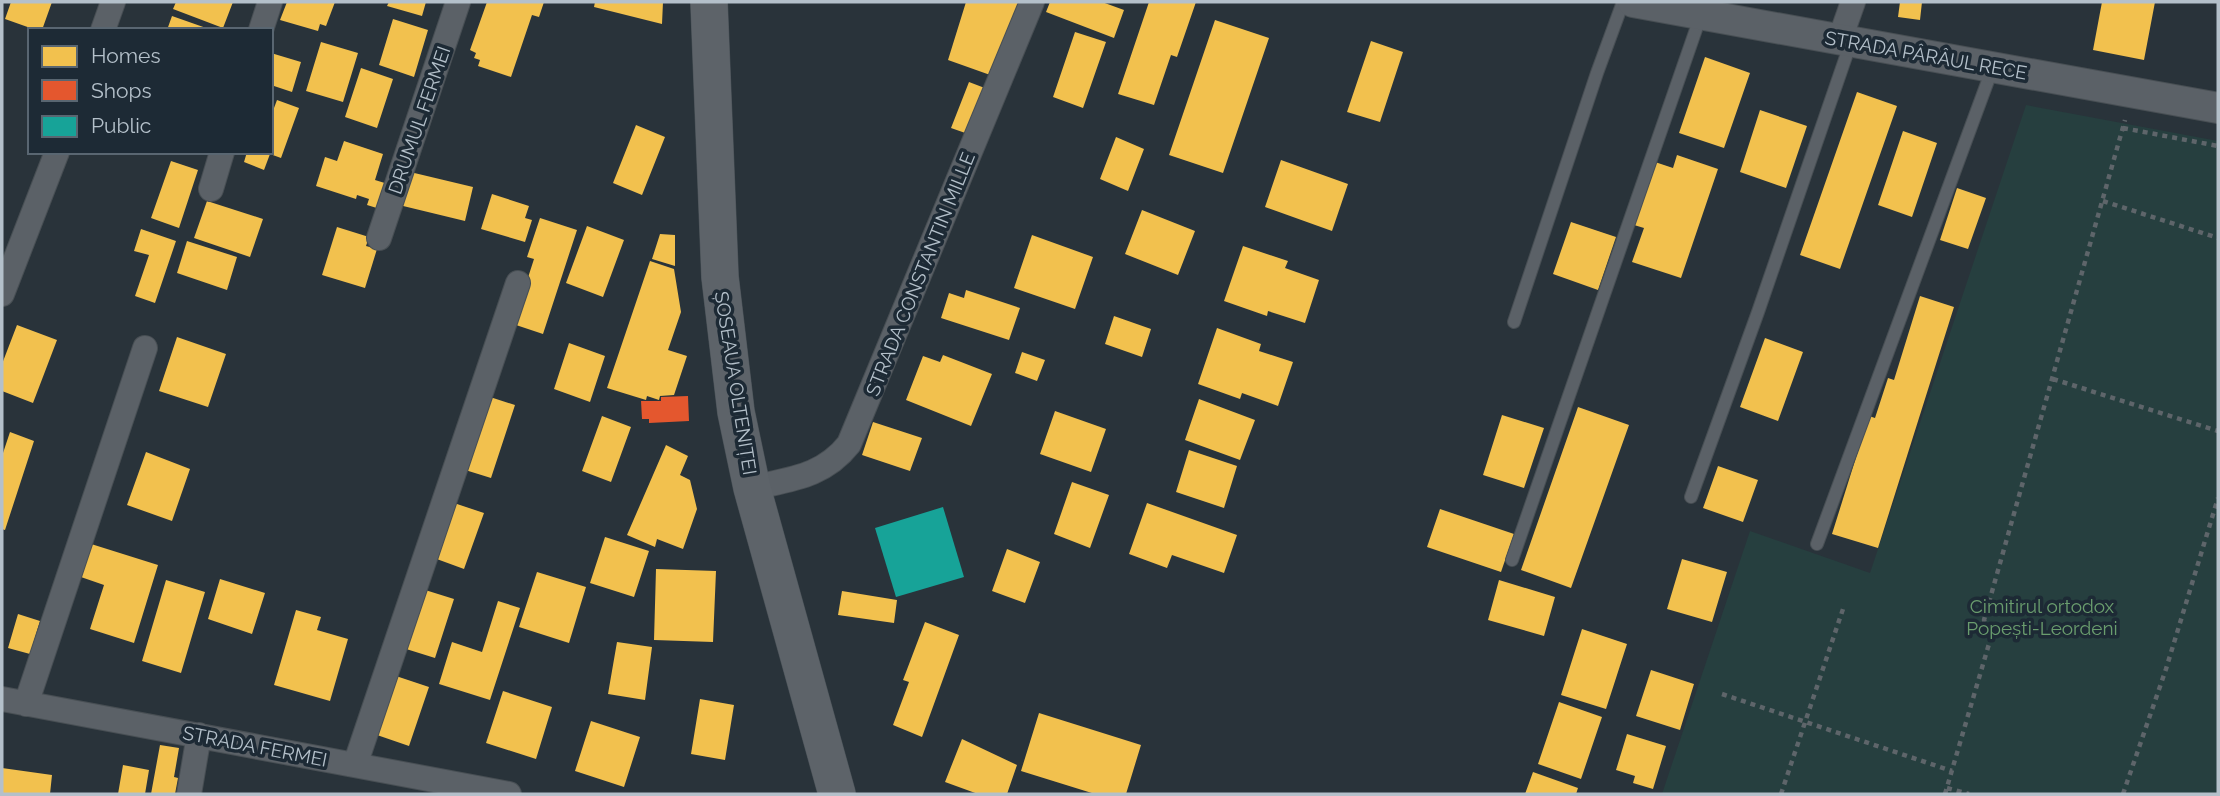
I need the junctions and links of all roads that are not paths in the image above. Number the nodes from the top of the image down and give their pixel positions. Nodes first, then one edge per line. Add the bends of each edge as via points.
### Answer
1 (113, 2) edge
2 (270, 2) edge
3 (458, 2) edge
4 (709, 2) edge
5 (1032, 2) edge
6 (1623, 2) edge
7 (1633, 2) edge
8 (1853, 2) edge
9 (1701, 15) junction
10 (104, 28) edge
11 (262, 28) edge
12 (1846, 40) junction
13 (1993, 67) junction
14 (2218, 108) edge
15 (56, 154) edge
16 (221, 154) edge
17 (211, 189) dead end
18 (379, 238) dead end
19 (518, 283) dead end
20 (2, 294) edge
21 (1514, 322) dead end
22 (145, 348) dead end
23 (752, 488) junction
24 (1691, 498) dead end
25 (1817, 544) dead end
26 (1512, 560) dead end
27 (2, 699) edge
28 (26, 704) junction
29 (199, 736) junction
30 (355, 765) junction
31 (189, 794) edge
32 (509, 794) edge
33 (837, 794) edge

1 - 10 street
2 - 11 street
3 - 18 street, DRUMUL FERMEI
4 - 23 main road, ȘOSEAUA OLTENIȚEI via 721,288 728,362
5 - 23 street, STRADA CONSTANTIN MILLE via 849,444 833,462 812,473
6 - 21 lane
7 - 9 street, STRADA PÂRÂUL RECE
8 - 12 street
9 - 12 street, STRADA PÂRÂUL RECE
9 - 26 lane
12 - 13 street, STRADA PÂRÂUL RECE
12 - 24 lane via 1758,312
13 - 14 street, STRADA PÂRÂUL RECE
13 - 25 lane
15 - 20 street
16 - 17 street
19 - 30 street
22 - 28 street
23 - 33 main road, ȘOSEAUA OLTENIȚEI
27 - 28 street, STRADA FERMEI
28 - 29 street, STRADA FERMEI
29 - 30 street, STRADA FERMEI
29 - 31 street
30 - 32 street, STRADA FERMEI

